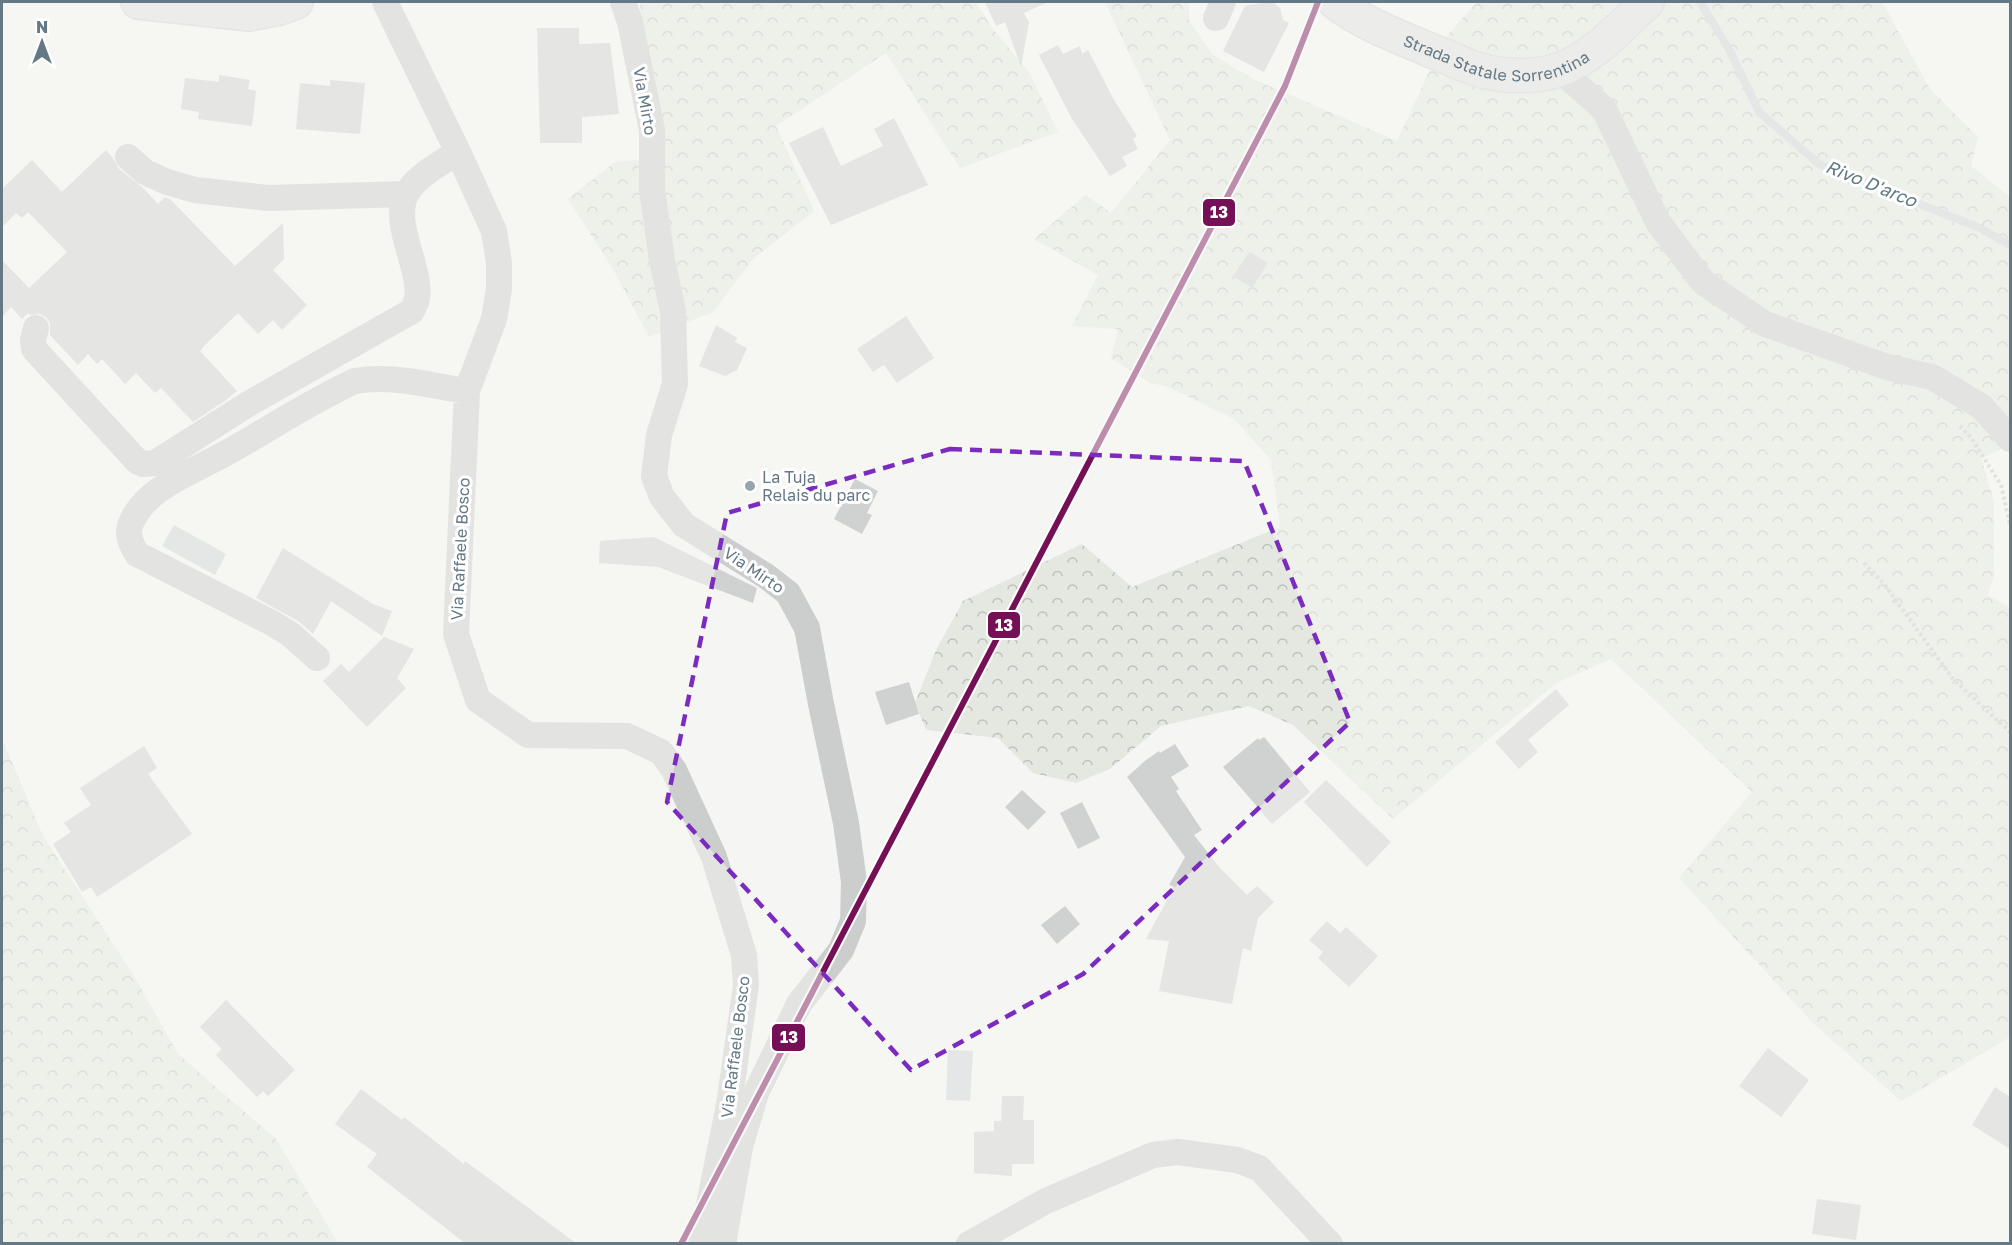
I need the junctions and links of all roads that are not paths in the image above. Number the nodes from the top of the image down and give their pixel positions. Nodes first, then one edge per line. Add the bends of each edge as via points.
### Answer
1 (138, 2) edge
2 (296, 2) edge
3 (385, 2) edge
4 (623, 2) edge
5 (1335, 2) edge
6 (1637, 10) edge
7 (1560, 70) junction
8 (458, 152) junction
9 (128, 157) dead end
10 (406, 194) junction
11 (36, 327) dead end
12 (467, 391) junction
13 (2010, 439) edge
14 (317, 658) dead end
15 (701, 1244) edge
16 (723, 1244) edge
17 (969, 1244) edge
18 (1330, 1244) edge

1 - 2 main road via 249,14
3 - 8 street, Via Raffaele Bosco
4 - 16 street, Via Mirto via 652,130 652,189 673,310 675,384 659,435 654,476 662,497 684,525 788,593 807,628 854,882 853,921 841,950 798,1004 756,1093 740,1147
5 - 7 main road, Strada Statale Sorrentina via 1348,12 1480,71 1527,76
6 - 7 main road, Strada Statale Sorrentina via 1607,39
7 - 13 street via 1604,110 1659,222 1703,282 1765,324 1887,367 1932,377 1982,407
8 - 10 street
8 - 12 street, Via Raffaele Bosco via 494,231 499,263 494,319
9 - 10 street via 145,172 205,192 268,198
10 - 11 street via 404,232 418,290 412,311 250,403 155,463 137,461 34,348
12 - 14 street via 400,380 355,381 169,483 142,506 132,521 129,542 137,554 272,623
12 - 15 street, Via Raffaele Bosco via 456,634 478,700 528,735 627,736 661,752 674,770 714,857 744,955 746,985 729,1105
17 - 18 street via 1046,1201 1154,1155 1178,1152 1237,1160 1259,1168

